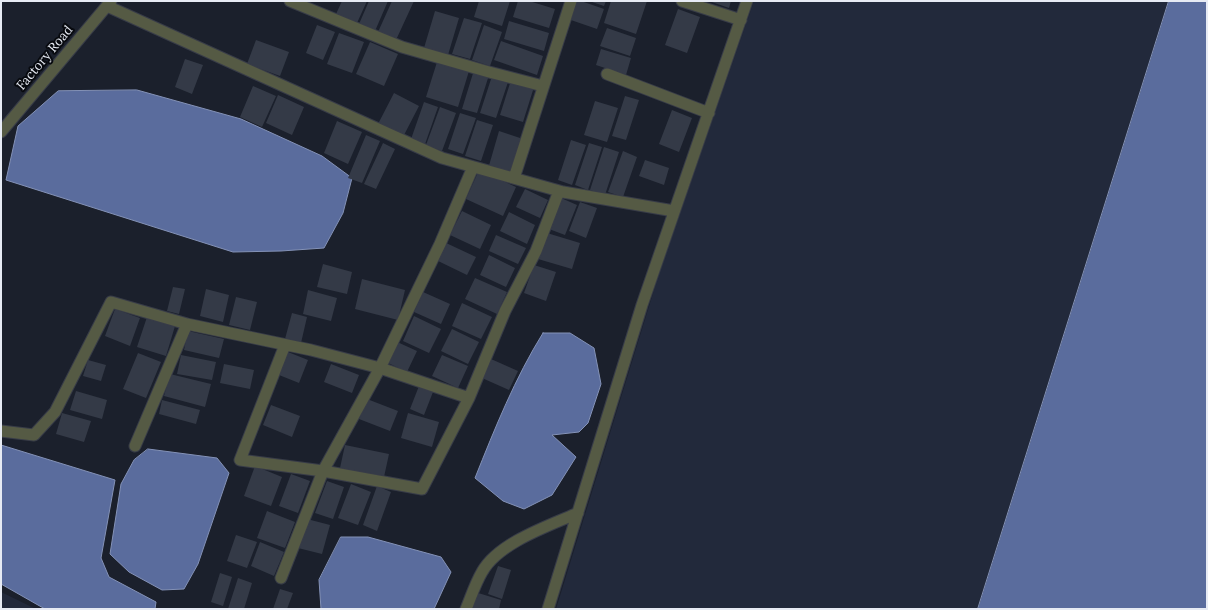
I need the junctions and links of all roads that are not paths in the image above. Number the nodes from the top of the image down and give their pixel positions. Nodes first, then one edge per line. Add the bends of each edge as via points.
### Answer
1 (290, 1) edge
2 (682, 1) edge
3 (747, 1) edge
4 (567, 2) edge
5 (109, 3) edge
6 (741, 20) junction
7 (607, 74) dead end
8 (543, 86) junction
9 (709, 113) junction
10 (1, 132) edge
11 (473, 167) junction
12 (514, 178) junction
13 (559, 191) junction
14 (674, 211) junction
15 (187, 324) junction
16 (285, 345) junction
17 (380, 368) junction
18 (469, 398) junction
19 (1, 431) edge
20 (135, 446) dead end
21 (322, 471) junction
22 (578, 514) junction
23 (281, 578) dead end
24 (466, 609) edge
25 (548, 609) edge

1 - 8 street via 402,47
2 - 6 street
3 - 6 street
4 - 8 street
5 - 10 street, Factory Road
5 - 11 street via 442,158
6 - 9 street
7 - 9 street
8 - 12 street
9 - 14 street
11 - 12 street
11 - 17 street via 440,244
12 - 13 street
13 - 14 street
13 - 18 street via 536,251 505,311
14 - 22 street via 642,305
15 - 16 street
15 - 19 street via 111,302 55,412 34,435
15 - 20 street
16 - 17 street
16 - 21 street via 240,460
17 - 18 street
17 - 21 street
18 - 21 street via 422,489
21 - 23 street
22 - 24 street via 537,531 500,551 482,571
22 - 25 street

